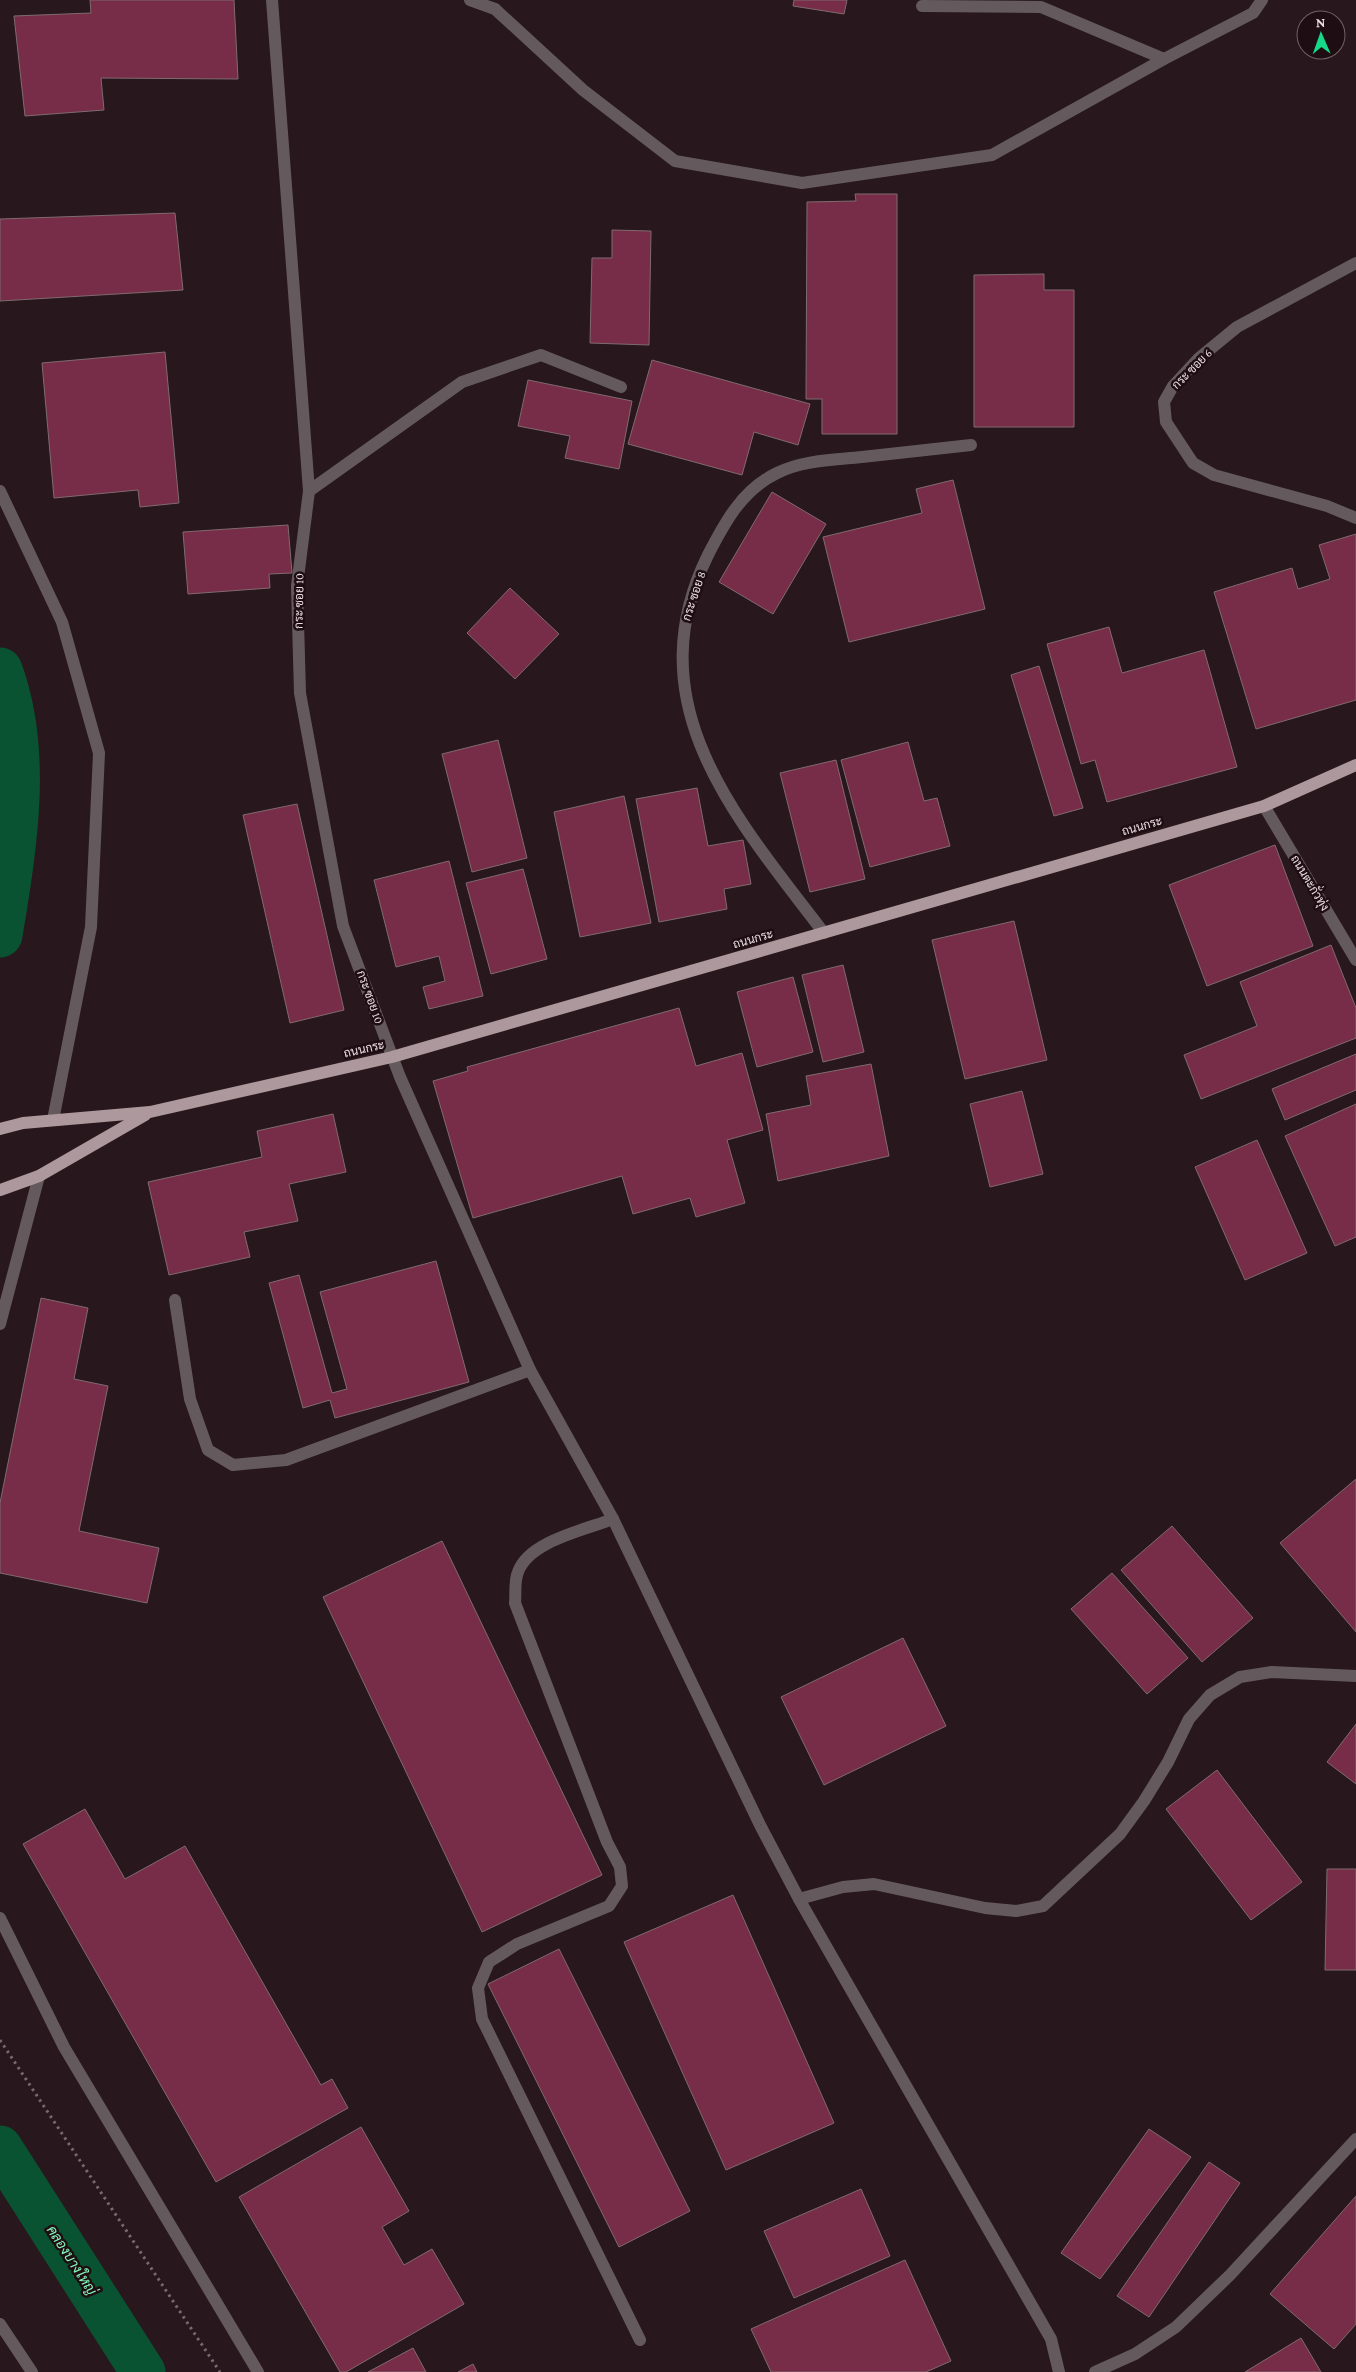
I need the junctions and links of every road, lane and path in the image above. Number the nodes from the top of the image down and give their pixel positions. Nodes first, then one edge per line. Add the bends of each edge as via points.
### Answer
1 (272, 0) edge
2 (470, 0) edge
3 (1262, 0) edge
4 (922, 6) dead end
5 (1164, 59) junction
6 (1356, 263) edge
7 (621, 386) dead end
8 (970, 445) dead end
9 (0, 491) edge
10 (308, 491) junction
11 (1356, 518) edge
12 (1356, 765) edge
13 (1264, 806) junction
14 (824, 933) junction
15 (1356, 960) edge
16 (392, 1057) junction
17 (150, 1112) junction
18 (53, 1120) junction
19 (0, 1129) edge
20 (39, 1176) junction
21 (5, 1189) edge
22 (175, 1300) dead end
23 (0, 1324) edge
24 (530, 1370) junction
25 (613, 1519) junction
26 (1356, 1676) edge
27 (799, 1899) junction
28 (0, 1918) edge
29 (0, 2040) edge
30 (1356, 2139) edge
31 (0, 2324) edge
32 (640, 2340) dead end
33 (32, 2372) edge
34 (220, 2372) edge
35 (258, 2372) edge
36 (1059, 2372) edge
37 (1095, 2372) edge

1 - 10 street, กระ ซอย 10
2 - 5 street via 495,9 583,90 675,161 802,183 992,155
3 - 5 street via 1253,14
4 - 5 street via 1041,7
6 - 11 street, กระ ซอย 6 via 1237,327 1198,359 1173,386 1164,402 1166,422 1193,464 1214,475 1327,506
7 - 10 street via 541,355 462,382
8 - 14 street, กระ ซอย 8 via 812,462 778,472 754,486 726,520 698,576 686,612 682,648 685,684 693,723 707,764 745,830
9 - 18 street via 62,622 99,753 91,927
10 - 16 street, กระ ซอย 10 via 297,586 300,693 343,926
12 - 13 main road, ถนนกระ
13 - 14 main road, ถนนกระ
13 - 15 street, ถนนตะกั่วทุ่ง
14 - 16 main road, ถนนกระ
16 - 17 main road, ถนนกระ
16 - 24 street, กระ ซอย 10
17 - 18 main road, ถนนกระ
17 - 20 main road, ถนนกระ
18 - 19 main road, ถนนกระ
20 - 21 main road, ถนนกระ
20 - 23 street
22 - 24 street via 190,1399 208,1450 233,1465 286,1460
24 - 25 street, กระ ซอย 10
25 - 27 street, กระ ซอย 10
25 - 32 street via 552,1542 528,1556 517,1573 515,1603 607,1842 620,1867 622,1886 608,1906 518,1944 489,1962 478,1988 482,2019
26 - 27 street via 1272,1672 1240,1677 1210,1695 1189,1719 1168,1762 1120,1834 1043,1906 1016,1911 985,1908 874,1884 843,1887
27 - 36 street, กระ ซอย 10 via 1051,2338
28 - 35 street via 64,2047
29 - 34 path
30 - 37 street via 1230,2275 1176,2327 1135,2354
31 - 33 street

